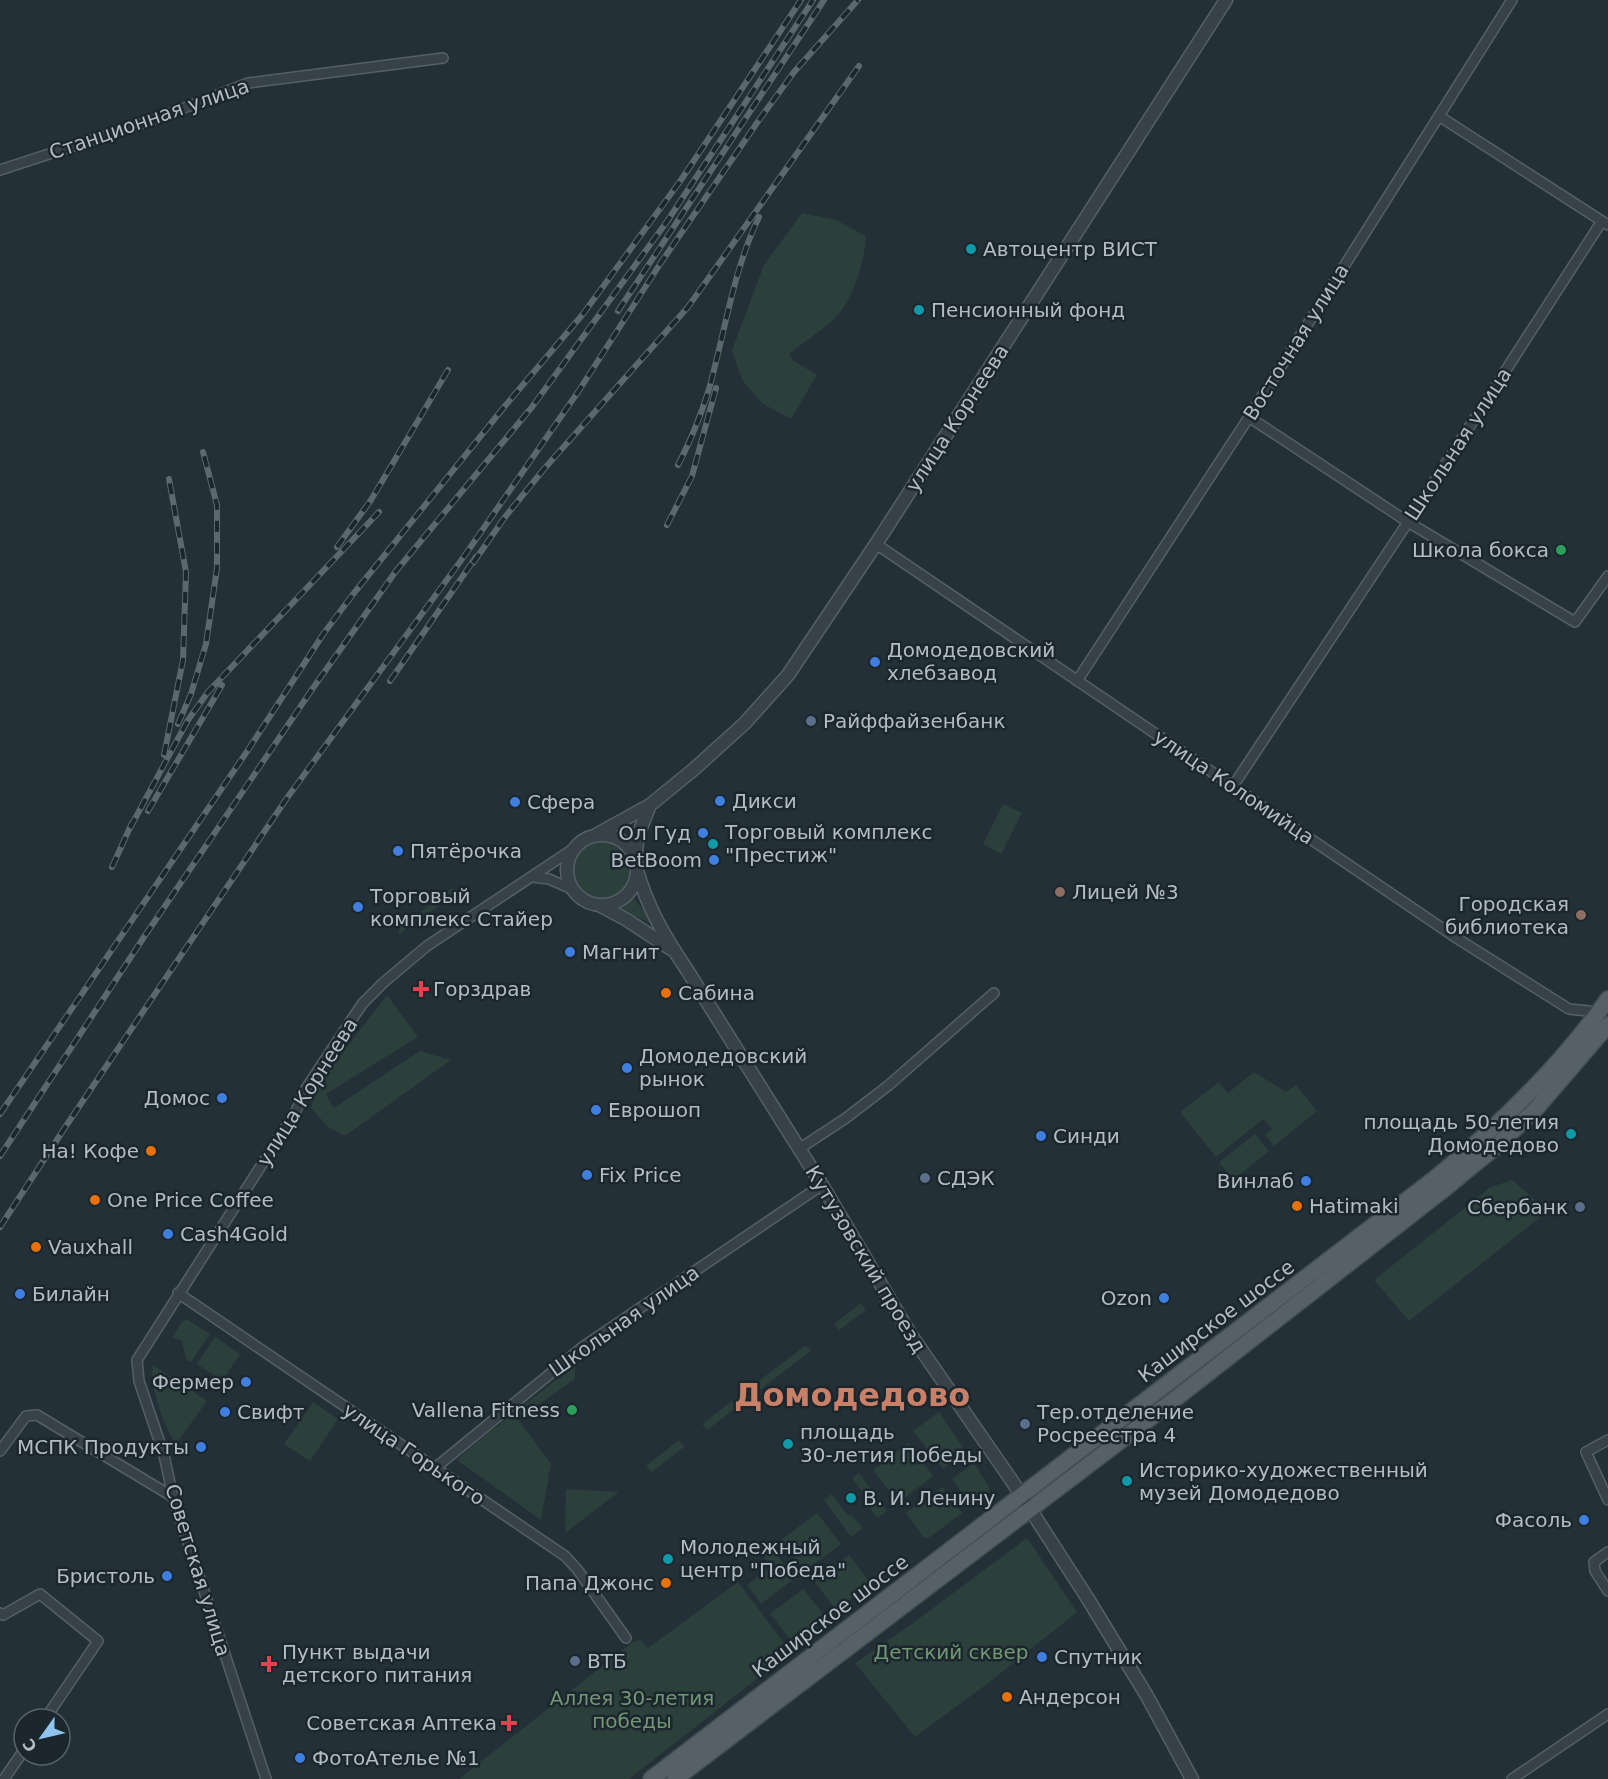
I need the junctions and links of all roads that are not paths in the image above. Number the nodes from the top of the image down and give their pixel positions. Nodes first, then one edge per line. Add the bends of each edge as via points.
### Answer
1 (1226, 0) edge
2 (1512, 0) edge
3 (443, 58) dead end
4 (1439, 116) junction
5 (0, 170) edge
6 (1605, 223) edge
7 (1249, 417) junction
8 (1408, 522) junction
9 (876, 544) junction
10 (1608, 576) edge
11 (1077, 681) junction
12 (1233, 786) junction
13 (650, 805) junction
14 (594, 836) junction
15 (576, 847) junction
16 (636, 865) junction
17 (533, 877) junction
18 (574, 890) junction
19 (597, 904) junction
20 (674, 952) junction
21 (994, 993) dead end
22 (1608, 999) edge
23 (1598, 1012) junction
24 (1608, 1025) edge
25 (799, 1149) junction
26 (822, 1185) junction
27 (178, 1293) junction
28 (137, 1360) joint
29 (1608, 1440) edge
30 (0, 1450) edge
31 (435, 1468) junction
32 (1022, 1496) junction
33 (173, 1497) junction
34 (1608, 1500) edge
35 (1031, 1510) junction
36 (1608, 1552) edge
37 (1608, 1591) edge
38 (0, 1613) edge
39 (626, 1638) dead end
40 (53, 1707) edge
41 (1608, 1714) edge
42 (266, 1779) edge
43 (651, 1779) edge
44 (675, 1779) edge
45 (1192, 1779) edge
46 (1512, 1779) edge

1 - 9 street, улица Корнеева
2 - 4 street, Восточная улица
3 - 5 street, Станционная улица via 248,83 153,120
4 - 6 street
4 - 7 street, Восточная улица
6 - 8 street, Школьная улица
7 - 8 street
7 - 11 street, Восточная улица
8 - 10 street via 1575,622
8 - 12 street, Школьная улица
9 - 11 street, улица Коломийца
9 - 13 street, улица Корнеева via 801,657 766,702 716,751
11 - 12 street, улица Коломийца
12 - 23 street, улица Коломийца via 1458,939 1569,1009
13 - 14 street, улица Корнеева
13 - 16 street via 638,835
14 - 15 street
14 - 16 street via 621,841
15 - 17 street, улица Корнеева
15 - 18 street via 567,870
16 - 19 street via 631,889 624,896 616,902
16 - 20 street, Кутузовский проезд via 650,907
17 - 18 street via 543,877
17 - 27 street, улица Корнеева via 427,946 371,994 305,1090 296,1111
18 - 19 street
19 - 20 street
20 - 25 street, Кутузовский проезд
21 - 25 street via 889,1084
22 - 23 main road, Каширское шоссе
23 - 32 main road, Каширское шоссе via 1526,1098 1459,1159
24 - 35 main road, Каширское шоссе via 1540,1104 1493,1149
25 - 26 street, Кутузовский проезд
26 - 31 street, Школьная улица via 584,1346
26 - 32 street, Кутузовский проезд via 911,1335
27 - 28 street, улица Корнеева
27 - 31 street, улица Горького
28 - 33 street, Советская улица via 139,1381 164,1455
29 - 34 street via 1586,1452
30 - 33 street via 26,1416 37,1415
31 - 39 street, улица Горького via 565,1556
32 - 35 street, Кутузовский проезд
32 - 43 main road, Каширское шоссе
33 - 42 street, Советская улица
35 - 44 main road, Каширское шоссе
35 - 45 street, Кутузовский проезд via 1125,1658
36 - 37 street via 1593,1562
38 - 40 street via 3,1615 40,1594 98,1641
41 - 46 street

